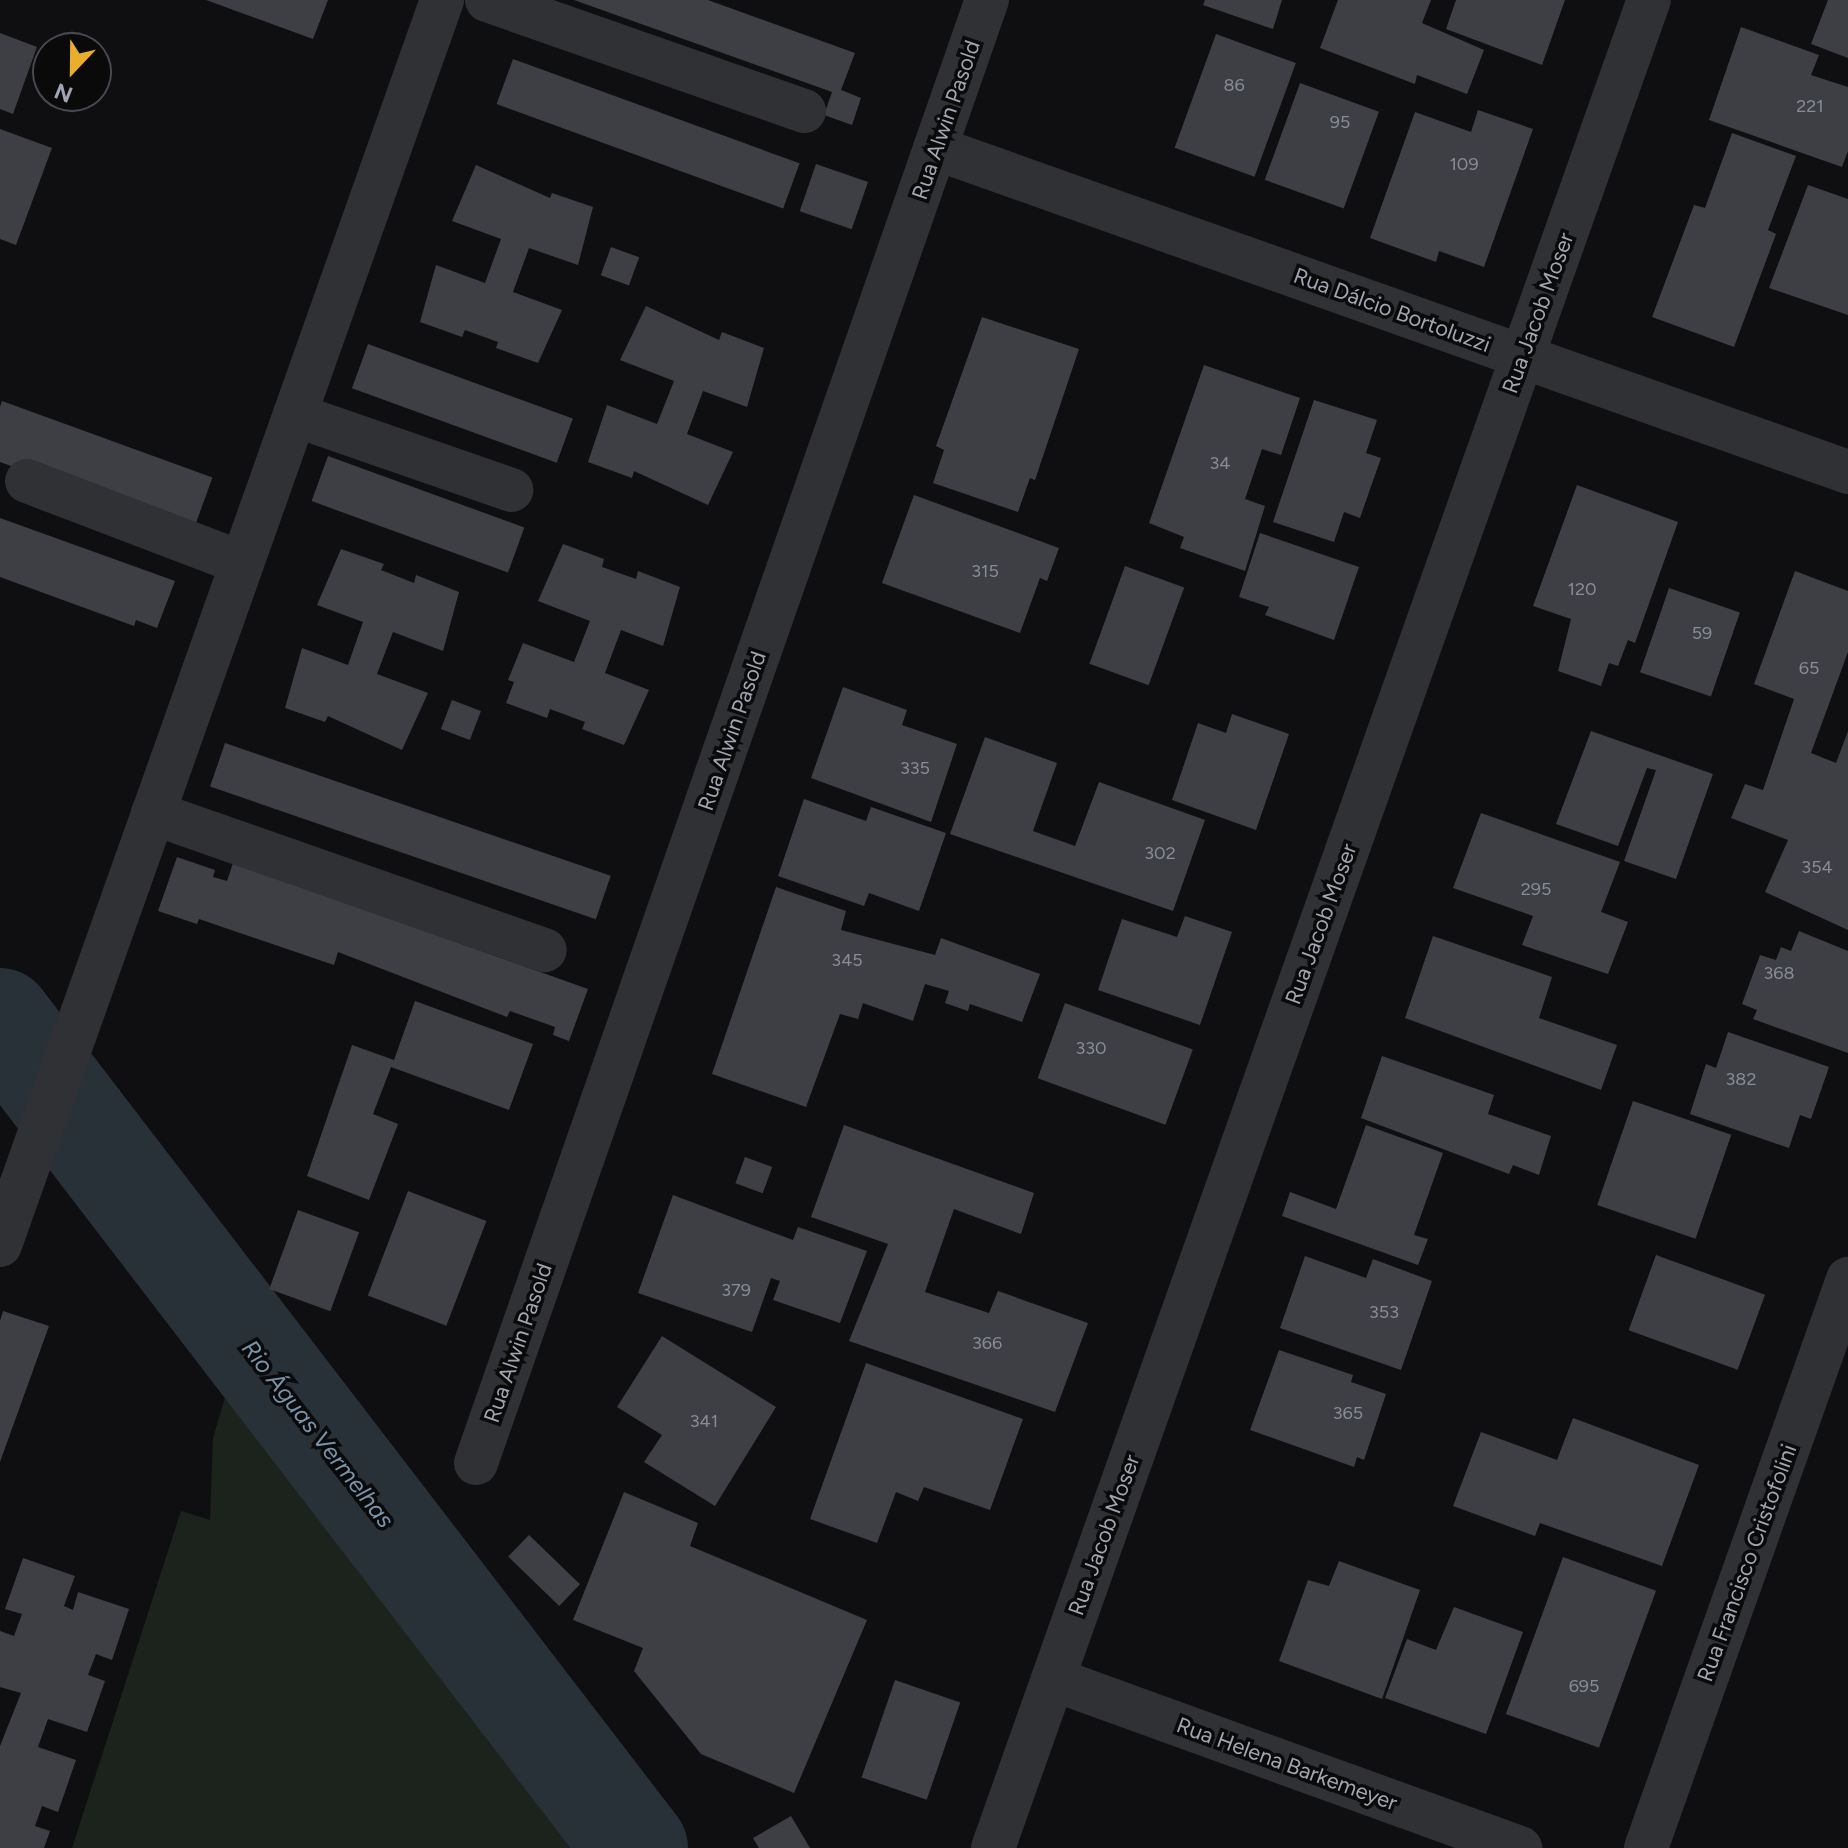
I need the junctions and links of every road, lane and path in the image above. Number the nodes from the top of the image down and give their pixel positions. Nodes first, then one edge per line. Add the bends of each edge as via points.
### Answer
1 (442, 0) edge
2 (487, 0) edge
3 (987, 0) edge
4 (1649, 0) edge
5 (804, 111) dead end
6 (935, 148) junction
7 (1522, 357) junction
8 (295, 415) junction
9 (1848, 472) edge
10 (27, 481) dead end
11 (511, 490) dead end
12 (242, 563) junction
13 (153, 813) junction
14 (545, 950) dead end
15 (0, 1245) edge
16 (1848, 1279) edge
17 (476, 1463) dead end
18 (1053, 1679) junction
19 (993, 1848) edge
20 (1520, 1848) edge
21 (1646, 1848) edge

1 - 8 street
2 - 5 street
3 - 6 street, Rua Alwin Pasold
4 - 7 street, Rua Jacob Moser
6 - 7 street, Rua Dálcio Bortoluzzi
6 - 17 street, Rua Alwin Pasold
7 - 9 street, Rua Dálcio Bortoluzzi
7 - 18 street, Rua Jacob Moser
8 - 11 street
8 - 12 street
10 - 12 street
12 - 13 street
13 - 14 street
13 - 15 street
16 - 21 street, Rua Francisco Cristofolini
18 - 19 street, Rua Jacob Moser
18 - 20 street, Rua Helena Barkemeyer

